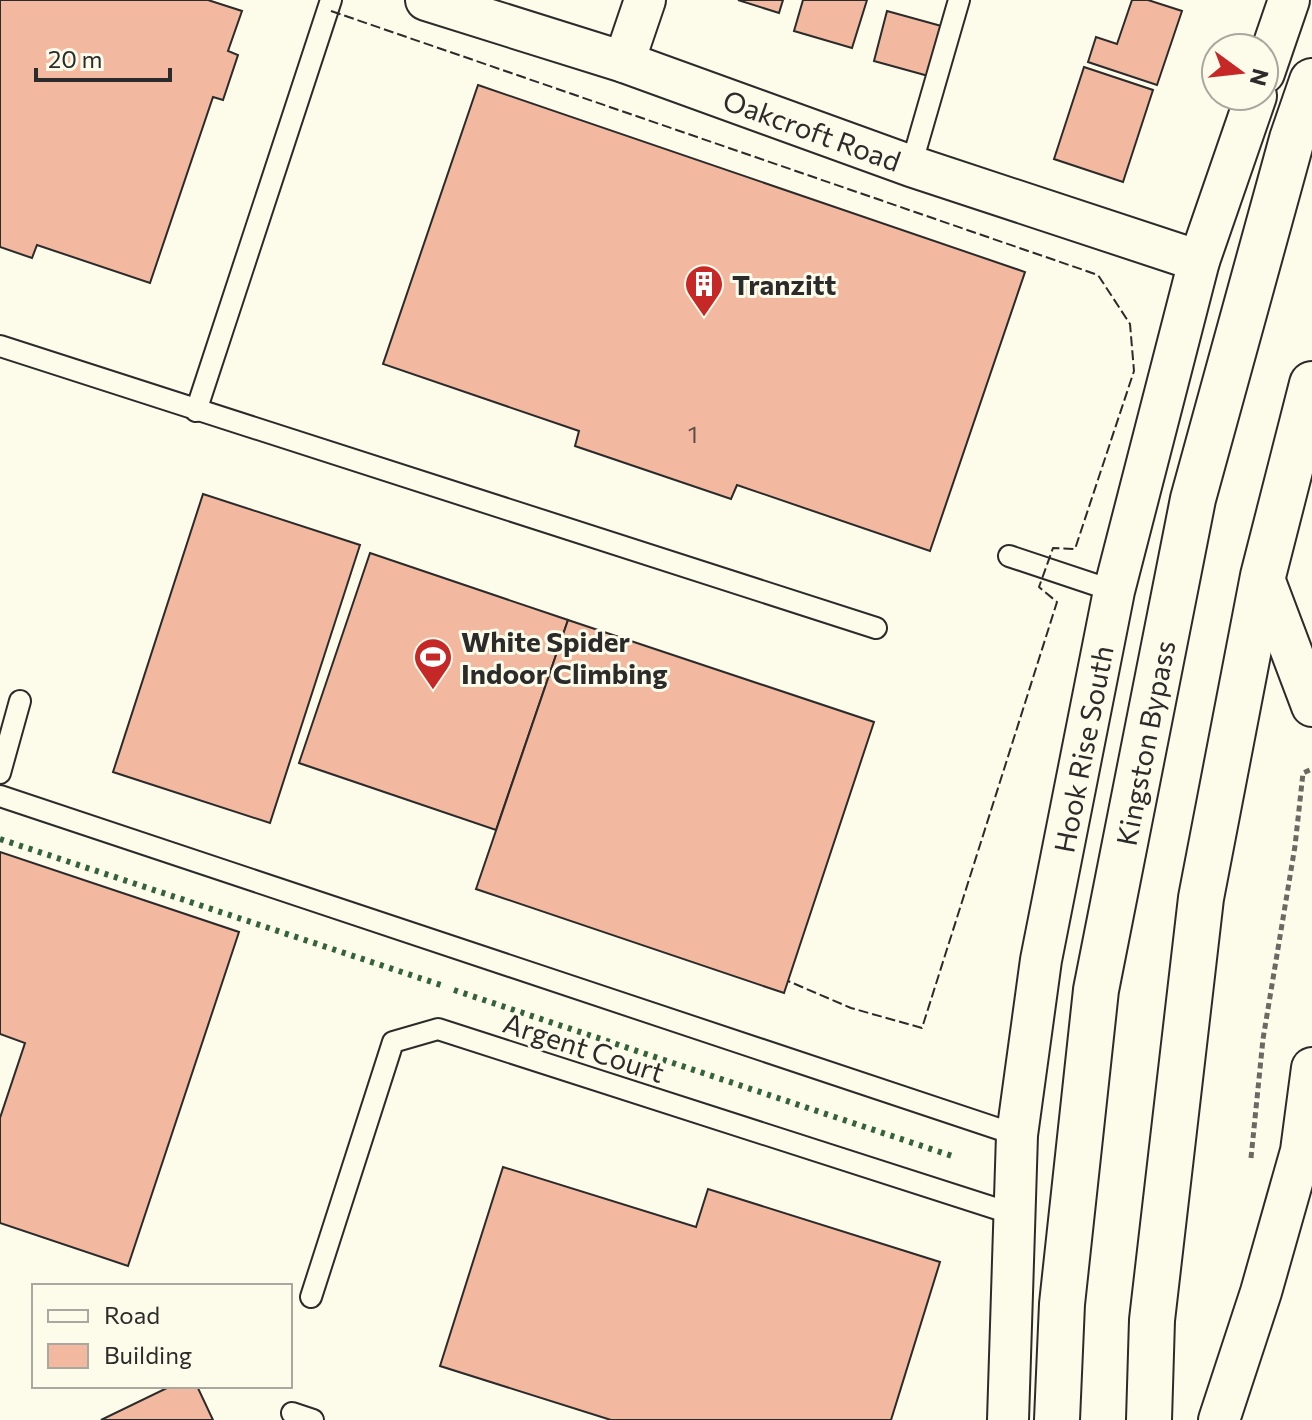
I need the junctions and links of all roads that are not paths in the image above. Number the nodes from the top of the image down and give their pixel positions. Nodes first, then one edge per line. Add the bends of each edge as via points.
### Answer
1 (331, 0) edge
2 (426, 0) edge
3 (645, 0) edge
4 (959, 0) edge
5 (1289, 0) edge
6 (1278, 32) edge
7 (624, 62) junction
8 (1312, 81) edge
9 (1250, 112) edge
10 (911, 166) junction
11 (1199, 261) junction
12 (0, 346) edge
13 (1312, 384) edge
14 (196, 411) junction
15 (1009, 556) dead end
16 (1263, 576) junction
17 (1114, 591) junction
18 (876, 628) dead end
19 (20, 701) dead end
20 (1312, 706) edge
21 (0, 773) edge
22 (0, 796) edge
23 (1312, 1068) edge
24 (1017, 1135) junction
25 (1306, 1152) edge
26 (1013, 1214) junction
27 (311, 1297) dead end
28 (292, 1413) dead end
29 (1224, 1419) edge
30 (313, 1420) edge
31 (1008, 1420) edge
32 (1057, 1420) edge
33 (1149, 1420) edge

1 - 14 lane
2 - 7 street, Oakcroft Road
3 - 7 street
4 - 10 lane
5 - 6 street
7 - 10 street, Oakcroft Road
8 - 32 highway, Kingston Bypass via 1193,499 1096,990 1062,1304
9 - 11 street, Hook Rise South
10 - 11 street, Oakcroft Road
11 - 17 street, Hook Rise South
12 - 14 lane
13 - 16 highway
14 - 18 lane
15 - 17 lane
16 - 20 street
16 - 33 highway via 1201,898 1152,1320
17 - 24 street, Hook Rise South via 1041,960
19 - 21 lane
22 - 24 lane
23 - 25 street
24 - 26 street, Hook Rise South
25 - 29 street
26 - 27 lane, Argent Court via 438,1029 393,1042
26 - 31 street, Hook Rise South
28 - 30 lane

